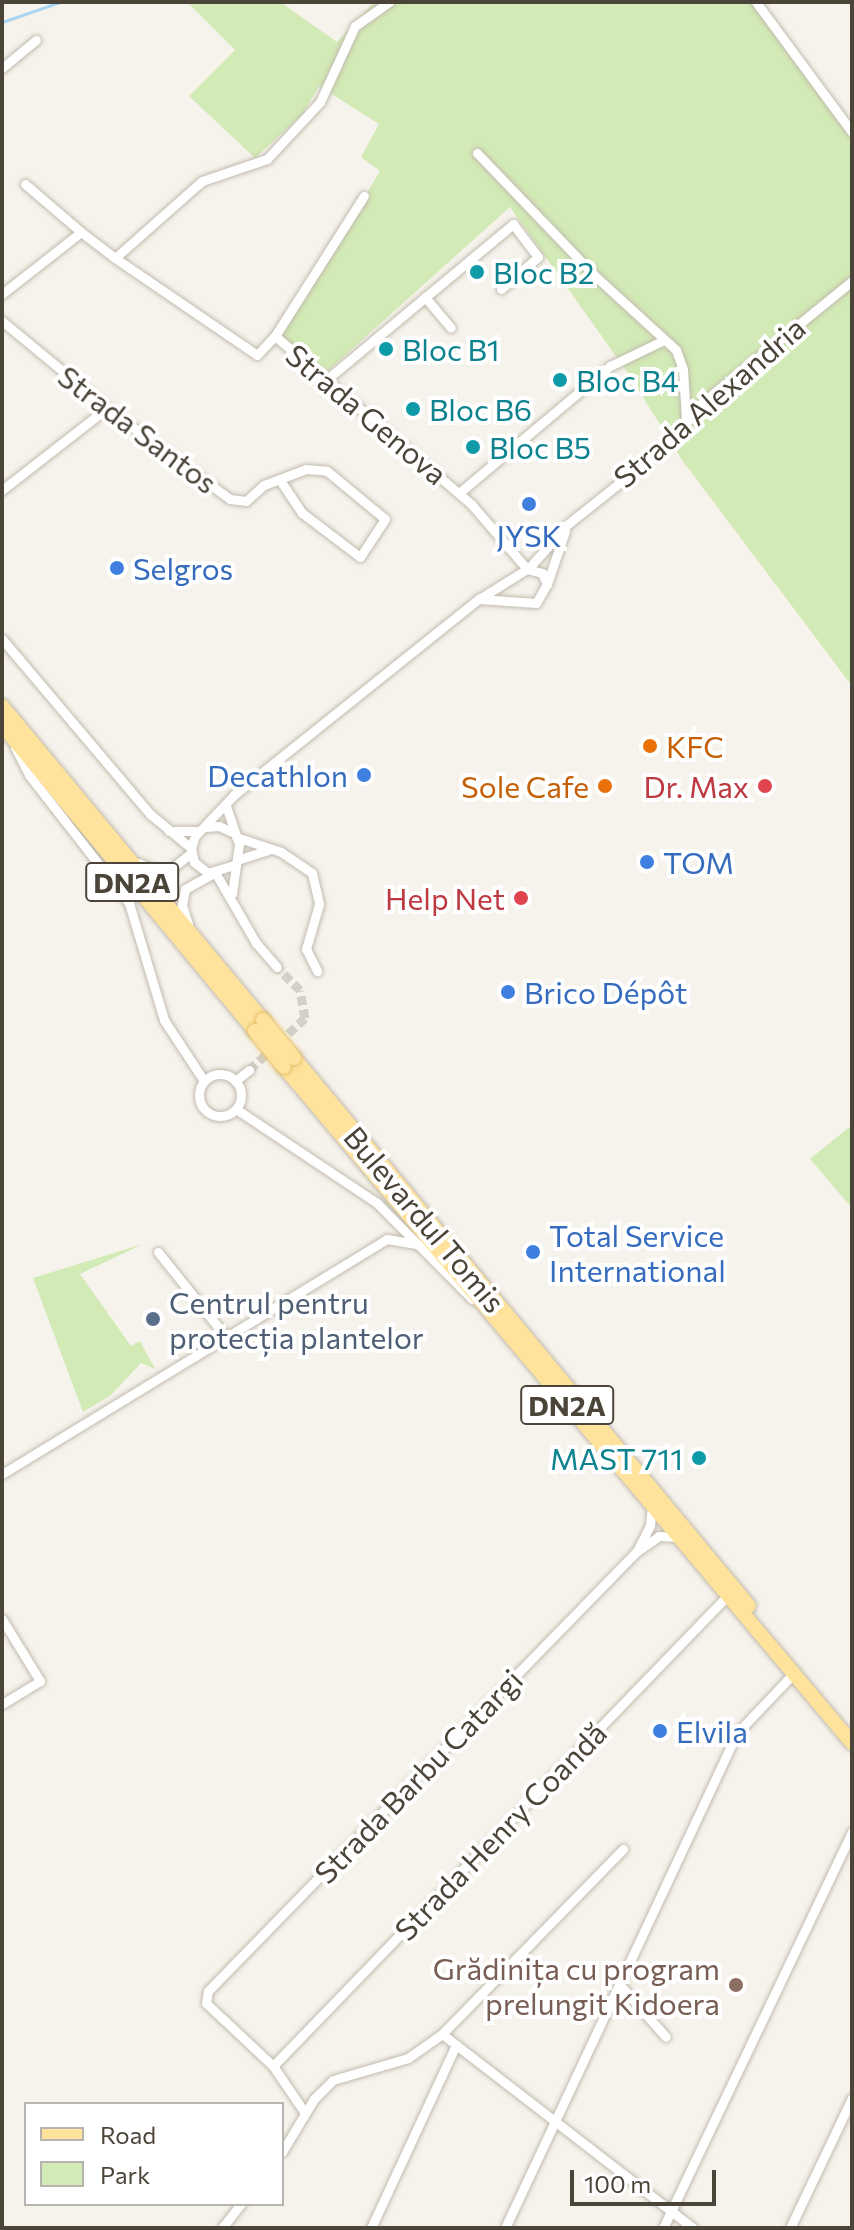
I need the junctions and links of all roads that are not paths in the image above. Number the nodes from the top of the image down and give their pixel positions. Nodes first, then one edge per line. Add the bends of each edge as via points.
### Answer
1 (389, 2) edge
2 (756, 2) edge
3 (36, 40) dead end
4 (2, 68) edge
5 (852, 132) edge
6 (477, 153) dead end
7 (25, 184) dead end
8 (364, 196) dead end
9 (81, 232) junction
10 (115, 258) junction
11 (852, 281) edge
12 (501, 289) dead end
13 (2, 294) edge
14 (425, 297) junction
15 (2, 321) edge
16 (451, 328) dead end
17 (275, 336) junction
18 (664, 340) junction
19 (326, 380) junction
20 (107, 408) junction
21 (686, 420) junction
22 (280, 480) junction
23 (2, 490) edge
24 (459, 493) junction
25 (568, 524) junction
26 (527, 569) junction
27 (515, 577) junction
28 (547, 584) junction
29 (479, 599) junction
30 (518, 599) junction
31 (2, 639) edge
32 (2, 706) edge
33 (5, 729) edge
34 (226, 806) junction
35 (202, 829) junction
36 (169, 831) junction
37 (234, 834) junction
38 (267, 850) junction
39 (191, 851) junction
40 (128, 858) junction
41 (235, 862) junction
42 (214, 874) junction
43 (232, 894) junction
44 (192, 935) junction
45 (277, 967) tunnel mouth
46 (317, 971) dead end
47 (259, 1026) junction
48 (289, 1062) junction
49 (249, 1070) tunnel mouth
50 (204, 1081) junction
51 (235, 1081) junction
52 (236, 1109) junction
53 (391, 1215) junction
54 (387, 1239) junction
55 (420, 1245) junction
56 (158, 1252) dead end
57 (505, 1331) junction
58 (226, 1337) junction
59 (2, 1474) edge
60 (652, 1506) junction
61 (677, 1537) junction
62 (636, 1552) junction
63 (727, 1596) junction
64 (2, 1619) edge
65 (794, 1673) junction
66 (2, 1704) edge
67 (852, 1729) edge
68 (852, 1743) edge
69 (852, 1832) edge
70 (623, 1849) dead end
71 (620, 1985) junction
72 (442, 2034) junction
73 (666, 2037) dead end
74 (456, 2045) junction
75 (273, 2066) junction
76 (852, 2098) edge
77 (305, 2113) junction
78 (555, 2122) junction
79 (284, 2149) edge
80 (239, 2206) edge
81 (671, 2211) junction
82 (222, 2228) edge
83 (371, 2228) edge
84 (505, 2228) edge
85 (663, 2228) edge
86 (693, 2228) edge
87 (790, 2228) edge

1 - 10 street via 355,26 320,102 267,159 202,181
2 - 5 street
3 - 4 street
6 - 18 street
7 - 9 street
8 - 17 street
9 - 10 street
9 - 13 street
10 - 17 street, Strada Genova via 252,354 262,353
11 - 21 street, Strada Alexandria
12 - 14 street via 538,257 513,224
14 - 16 street
14 - 19 street
15 - 20 street, Strada Santos
17 - 19 street, Strada Genova
18 - 21 street via 683,369
18 - 24 street via 610,366
19 - 24 street, Strada Genova
20 - 22 street, Strada Santos via 237,502
20 - 23 street
21 - 25 street, Strada Alexandria via 672,441
22 - 22 street via 306,469 327,471 385,519 360,557 302,513
24 - 26 street, Strada Genova
25 - 26 street, Strada Alexandria
25 - 28 street
26 - 27 street
26 - 28 street via 542,573
27 - 29 street
27 - 30 street
28 - 30 street via 536,603
29 - 30 street
29 - 34 street
31 - 36 street
32 - 40 main road, Bulevardul Tomis / DN2A
33 - 47 main road, Bulevardul Tomis / DN2A
33 - 50 street via 29,775 129,903 164,1020
34 - 35 street
34 - 37 street
35 - 36 street
35 - 37 street via 219,826
35 - 39 street
36 - 39 street
37 - 38 street
37 - 41 street
38 - 41 street
38 - 46 street via 298,861 318,889 306,949
39 - 40 street via 165,874
39 - 42 street via 197,865
40 - 44 main road, Bulevardul Tomis / DN2A
41 - 42 street
41 - 43 street
42 - 43 street
42 - 44 street via 189,884 183,897
43 - 45 street via 256,943
44 - 47 main road, Bulevardul Tomis / DN2A
47 - 48 main road, Bulevardul Tomis / DN2A, bridge
48 - 57 main road, Bulevardul Tomis / DN2A
48 - 67 main road, Bulevardul Tomis / DN2A
49 - 51 street
50 - 51 street via 223,1074
50 - 52 street via 199,1102 209,1113 223,1116
51 - 52 street via 241,1098
52 - 53 street
53 - 54 street
53 - 55 street
54 - 55 street
54 - 58 street
55 - 57 street
56 - 58 street
57 - 60 main road, Bulevardul Tomis / DN2A
58 - 59 street
60 - 61 main road, Bulevardul Tomis / DN2A
60 - 62 street, Strada Barbu Catargi via 650,1525
61 - 62 street, Strada Barbu Catargi via 659,1536
61 - 63 main road, Bulevardul Tomis / DN2A
62 - 75 street, Strada Barbu Catargi via 208,1991 206,2003
63 - 65 main road, Bulevardul Tomis / DN2A
63 - 75 street, Strada Henry Coandă
64 - 66 street via 40,1681
65 - 68 main road, Bulevardul Tomis / DN2A
65 - 71 street via 737,1733
69 - 81 street
70 - 72 street
71 - 73 street
71 - 78 street
72 - 74 street
72 - 77 street via 408,2058 341,2074
74 - 78 street
74 - 83 street
75 - 77 street
76 - 87 street
77 - 79 street
78 - 81 street
78 - 84 street
80 - 82 street
81 - 85 street
81 - 86 street

